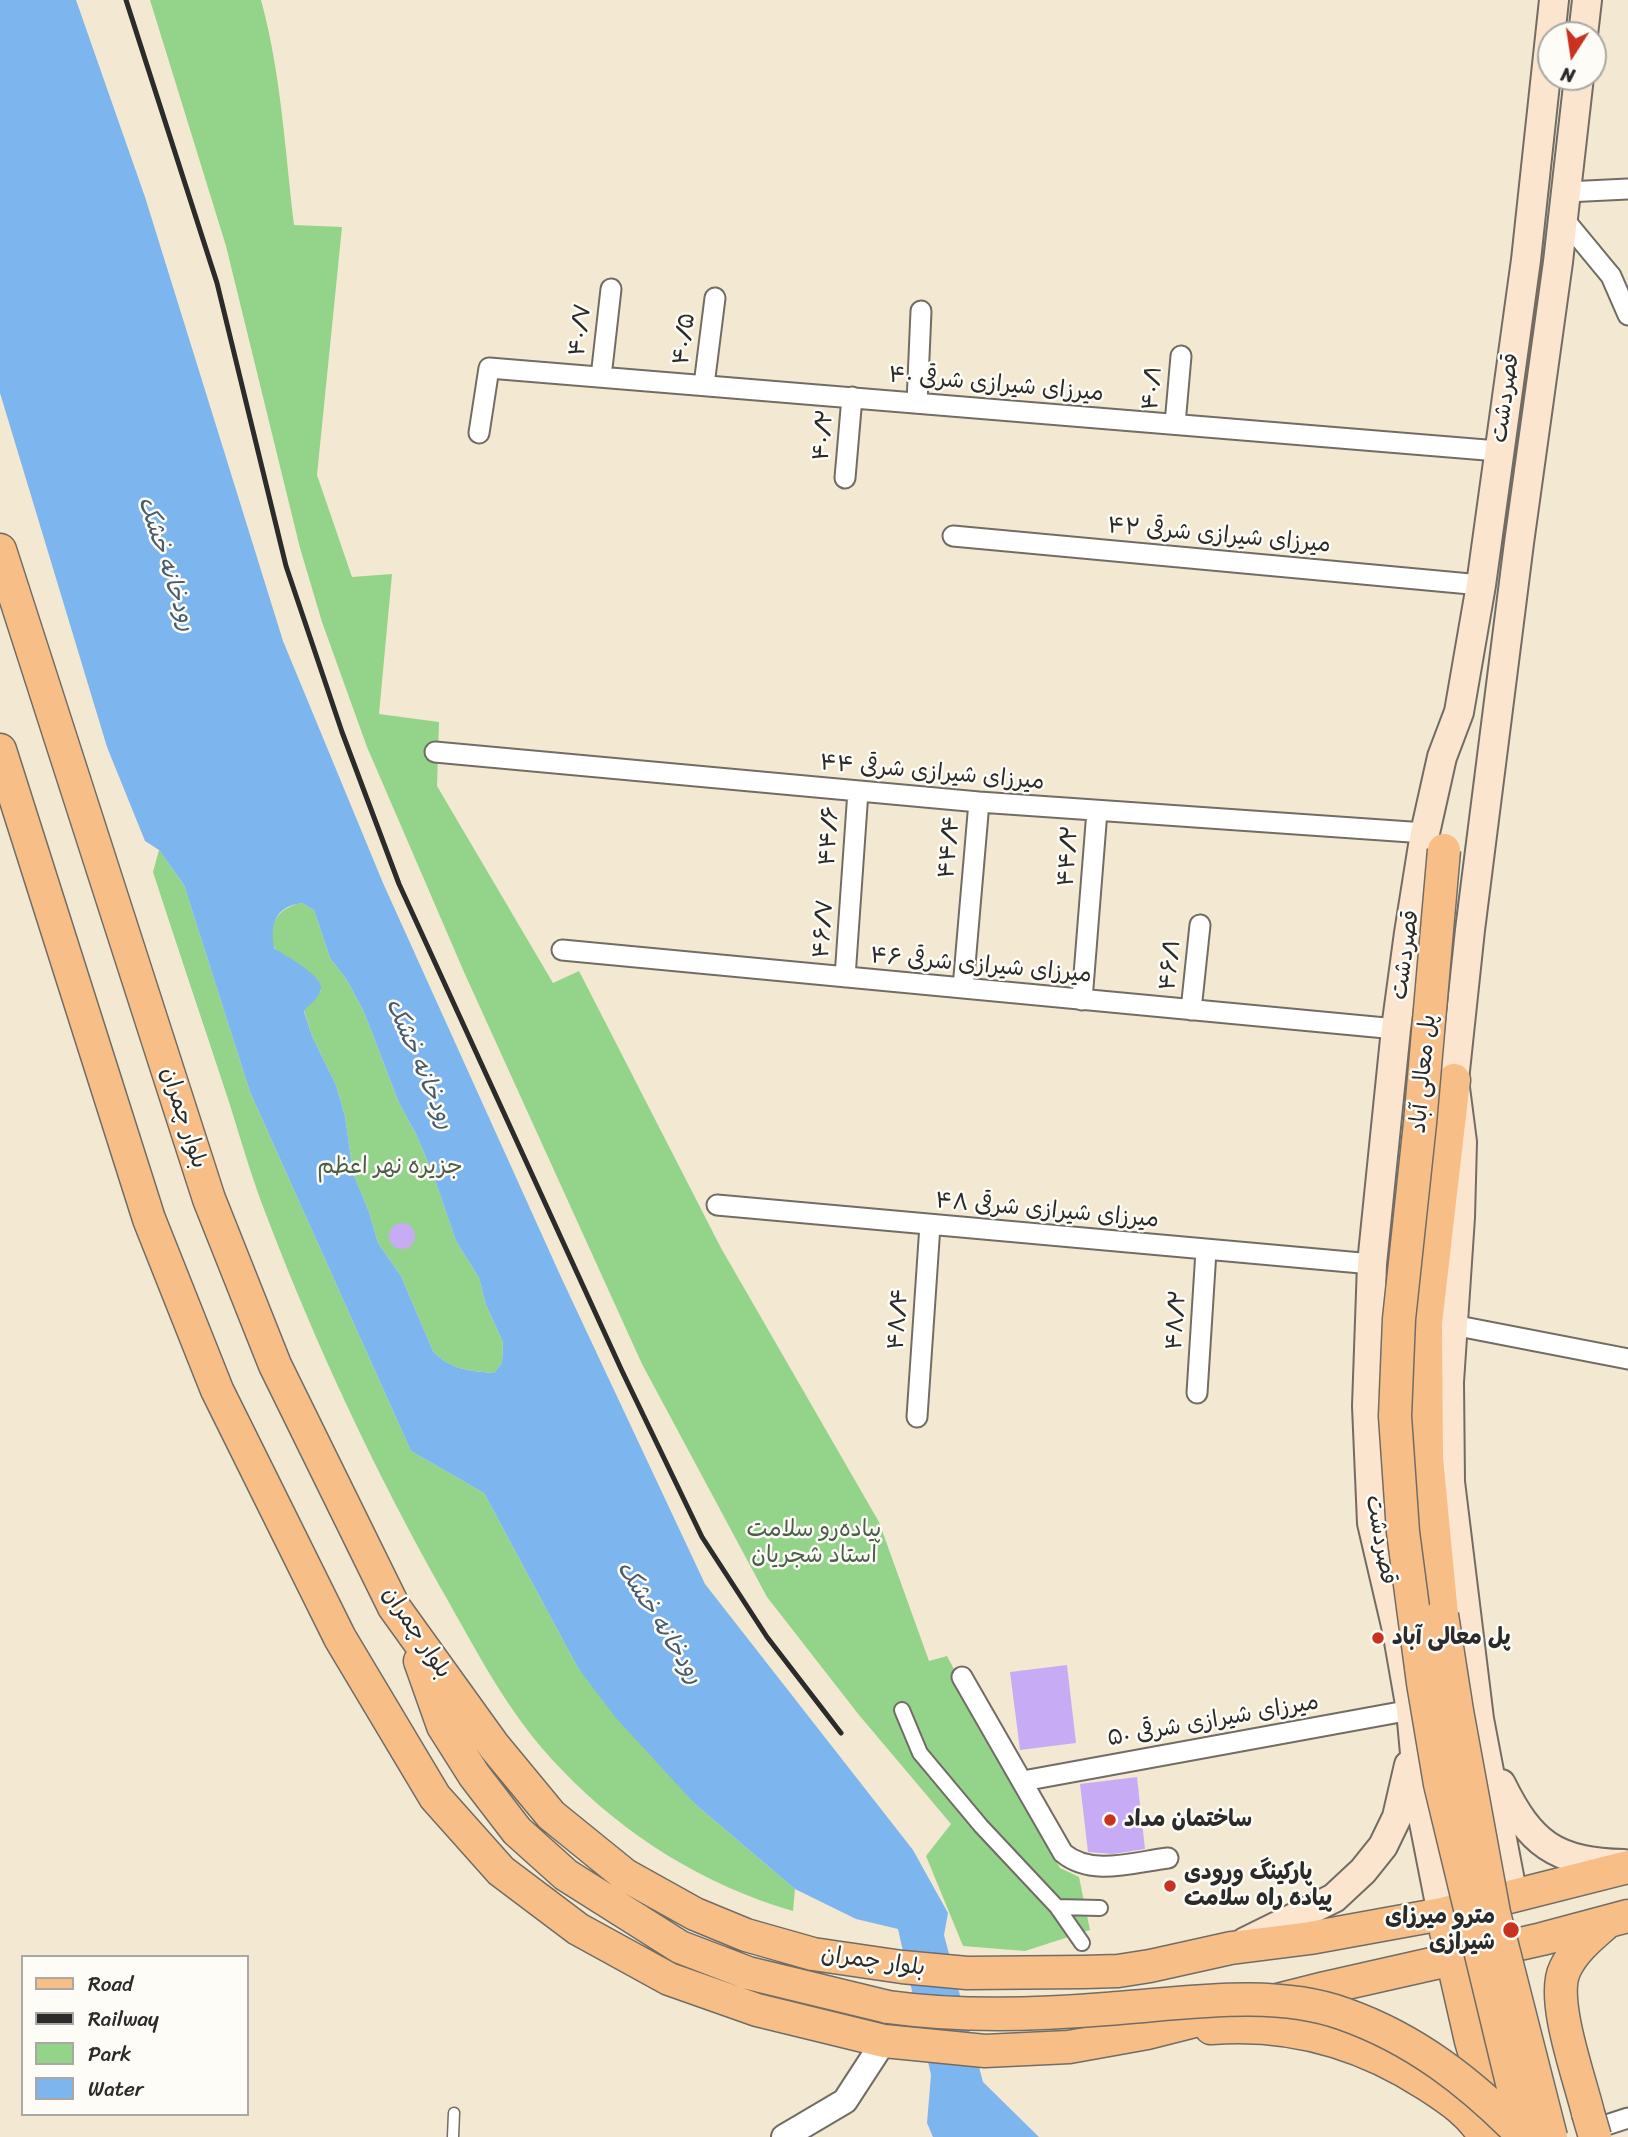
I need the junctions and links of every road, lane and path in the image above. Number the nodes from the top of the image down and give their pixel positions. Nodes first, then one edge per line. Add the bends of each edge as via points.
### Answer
1 (1554, 0) edge
2 (1587, 0) edge
3 (1585, 21) edge
4 (1576, 91) edge
5 (1628, 190) edge
6 (1564, 205) junction
7 (611, 289) dead end
8 (715, 298) dead end
9 (921, 310) dead end
10 (1628, 315) edge
11 (1181, 356) dead end
12 (601, 377) junction
13 (704, 385) junction
14 (852, 397) junction
15 (917, 403) junction
16 (1175, 424) junction
17 (480, 433) dead end
18 (1498, 451) junction
19 (845, 478) dead end
20 (953, 536) dead end
21 (0, 550) edge
22 (1480, 585) junction
23 (1459, 712) joint
24 (0, 750) edge
25 (435, 752) dead end
26 (858, 791) junction
27 (979, 802) junction
28 (1097, 811) junction
29 (1435, 841) junction
30 (851, 884) joint
31 (1200, 925) dead end
32 (562, 950) dead end
33 (845, 977) junction
34 (963, 988) junction
35 (1082, 1000) junction
36 (1191, 1010) junction
37 (1396, 1030) junction
38 (1454, 1080) junction
39 (717, 1205) dead end
40 (930, 1225) junction
41 (1206, 1251) junction
42 (1372, 1264) junction
43 (1453, 1325) junction
44 (1628, 1359) edge
45 (1197, 1393) dead end
46 (917, 1417) dead end
47 (405, 1620) junction
48 (962, 1677) dead end
49 (902, 1710) dead end
50 (1411, 1710) junction
51 (1415, 1738) junction
52 (1488, 1759) junction
53 (1023, 1781) junction
54 (1500, 1838) junction
55 (1168, 1858) dead end
56 (1628, 1865) edge
57 (1513, 1897) junction
58 (1057, 1907) junction
59 (1100, 1908) dead end
60 (1442, 1914) junction
61 (1616, 1920) edge
62 (1310, 1938) junction
63 (1082, 1944) dead end
64 (1522, 1944) junction
65 (1231, 1948) junction
66 (1453, 1961) junction
67 (1325, 1987) junction
68 (1564, 2020) junction
69 (1147, 2033) junction
70 (884, 2041) junction
71 (1471, 2041) junction
72 (454, 2113) dead end
73 (1628, 2118) edge
74 (1592, 2127) edge
75 (453, 2137) edge
76 (784, 2137) edge
77 (1485, 2137) edge
78 (1499, 2137) edge
79 (1524, 2137) edge
80 (1551, 2137) edge

1 - 18 main road, قصردشت via 1526,260
2 - 3 main road
4 - 6 main road, قصردشت
5 - 6 street
6 - 10 street via 1611,276
6 - 38 main road, قصردشت
7 - 12 street, ۴۰/۷
8 - 13 street, ۴۰/۵
9 - 15 street
11 - 16 street, ۴۰/۱
12 - 13 street, ۴۰ میرزای شیرازی شرقی
12 - 17 street, ۴۰ میرزای شیرازی شرقی via 489,368
13 - 14 street, ۴۰ میرزای شیرازی شرقی
14 - 15 street, ۴۰ میرزای شیرازی شرقی
14 - 19 street, ۴۰/۲
15 - 16 street, ۴۰ میرزای شیرازی شرقی
16 - 18 street, ۴۰ میرزای شیرازی شرقی
18 - 22 main road, قصردشت
20 - 22 street, ۴۲ میرزای شیرازی شرقی
21 - 47 main road, بلوار چمران via 209,1199 275,1365 394,1607
22 - 23 main road, قصردشت
23 - 29 main road, پل معالی آباد
24 - 70 main road via 149,1219 217,1390 340,1638 435,1797 501,1871 578,1929 646,1967 757,2010
25 - 26 street, ۴۴ میرزای شیرازی شرقی
26 - 27 street, ۴۴ میرزای شیرازی شرقی
26 - 30 street, ۴۴/۶
27 - 28 street, ۴۴ میرزای شیرازی شرقی
27 - 34 street, ۴۴/۴
28 - 29 street, ۴۴ میرزای شیرازی شرقی
28 - 35 street, ۴۴/۲
29 - 37 main road, قصردشت
29 - 79 main road, پل معالی آباد, bridge via 1420,1123 1399,1320 1395,1416 1403,1532 1440,1784
30 - 33 street, ۴۶/۷
31 - 36 street, ۴۶/۱
32 - 33 street, ۴۶ میرزای شیرازی شرقی
33 - 34 street, ۴۶ میرزای شیرازی شرقی
34 - 35 street, ۴۶ میرزای شیرازی شرقی
35 - 36 street, ۴۶ میرزای شیرازی شرقی
36 - 37 street, ۴۶ میرزای شیرازی شرقی
37 - 42 main road, قصردشت
38 - 43 main road, قصردشت via 1462,1142
38 - 80 main road, پل معالی آباد, bridge via 1426,1323 1427,1458 1442,1615 1457,1711 1494,1913
39 - 40 street, ۴۸ میرزای شیرازی شرقی
40 - 41 street, ۴۸ میرزای شیرازی شرقی
40 - 46 street, ۴۸/۴
41 - 42 street, ۴۸ میرزای شیرازی شرقی
41 - 45 street, ۴۸/۲
42 - 50 main road, قصردشت via 1367,1406 1372,1523
43 - 44 street
43 - 52 main road, قصردشت via 1448,1382 1450,1482
47 - 65 main road, بلوار چمران via 494,1746 551,1815 625,1875 695,1914 746,1935 813,1954 967,1973 1118,1971
47 - 79 main road, پل معالی آباد, bridge via 443,1726 474,1776 517,1830 566,1875 680,1947 748,1973 888,2007 923,2011 1001,2015 1204,2001 1298,2003 1343,2013 1405,2042 1472,2087
48 - 53 street
49 - 58 street via 920,1753
50 - 51 main road, قصردشت
50 - 53 street, ۵۰ میرزای شیرازی شرقی
51 - 54 main road via 1426,1765 1444,1857 1450,1865 1478,1860
51 - 60 main road, قصردشت via 1419,1797
51 - 65 main road via 1397,1818 1363,1871 1334,1898
52 - 54 main road, قصردشت
52 - 56 main road via 1523,1824 1547,1848 1591,1863
53 - 55 street via 1063,1853 1074,1862 1104,1867
54 - 57 main road, قصردشت
56 - 57 main road, بلوار چمران
57 - 60 main road, بلوار چمران
57 - 64 main road
58 - 59 street
58 - 63 street
60 - 62 main road, بلوار چمران
60 - 66 main road
61 - 64 main road
61 - 68 main road via 1586,1939 1565,1968 1561,1991
62 - 65 main road, بلوار چمران
62 - 67 main road via 1326,1954 1331,1969
64 - 66 main road
66 - 67 main road
66 - 71 main road
67 - 69 main road
68 - 71 main road via 1525,2009 1497,2019
68 - 74 main road
69 - 70 main road via 1069,2047 985,2051
69 - 77 main road via 1230,2027 1311,2034 1350,2045 1388,2061 1452,2101
70 - 76 street via 845,2101
71 - 78 main road
72 - 75 lane
73 - 74 street

